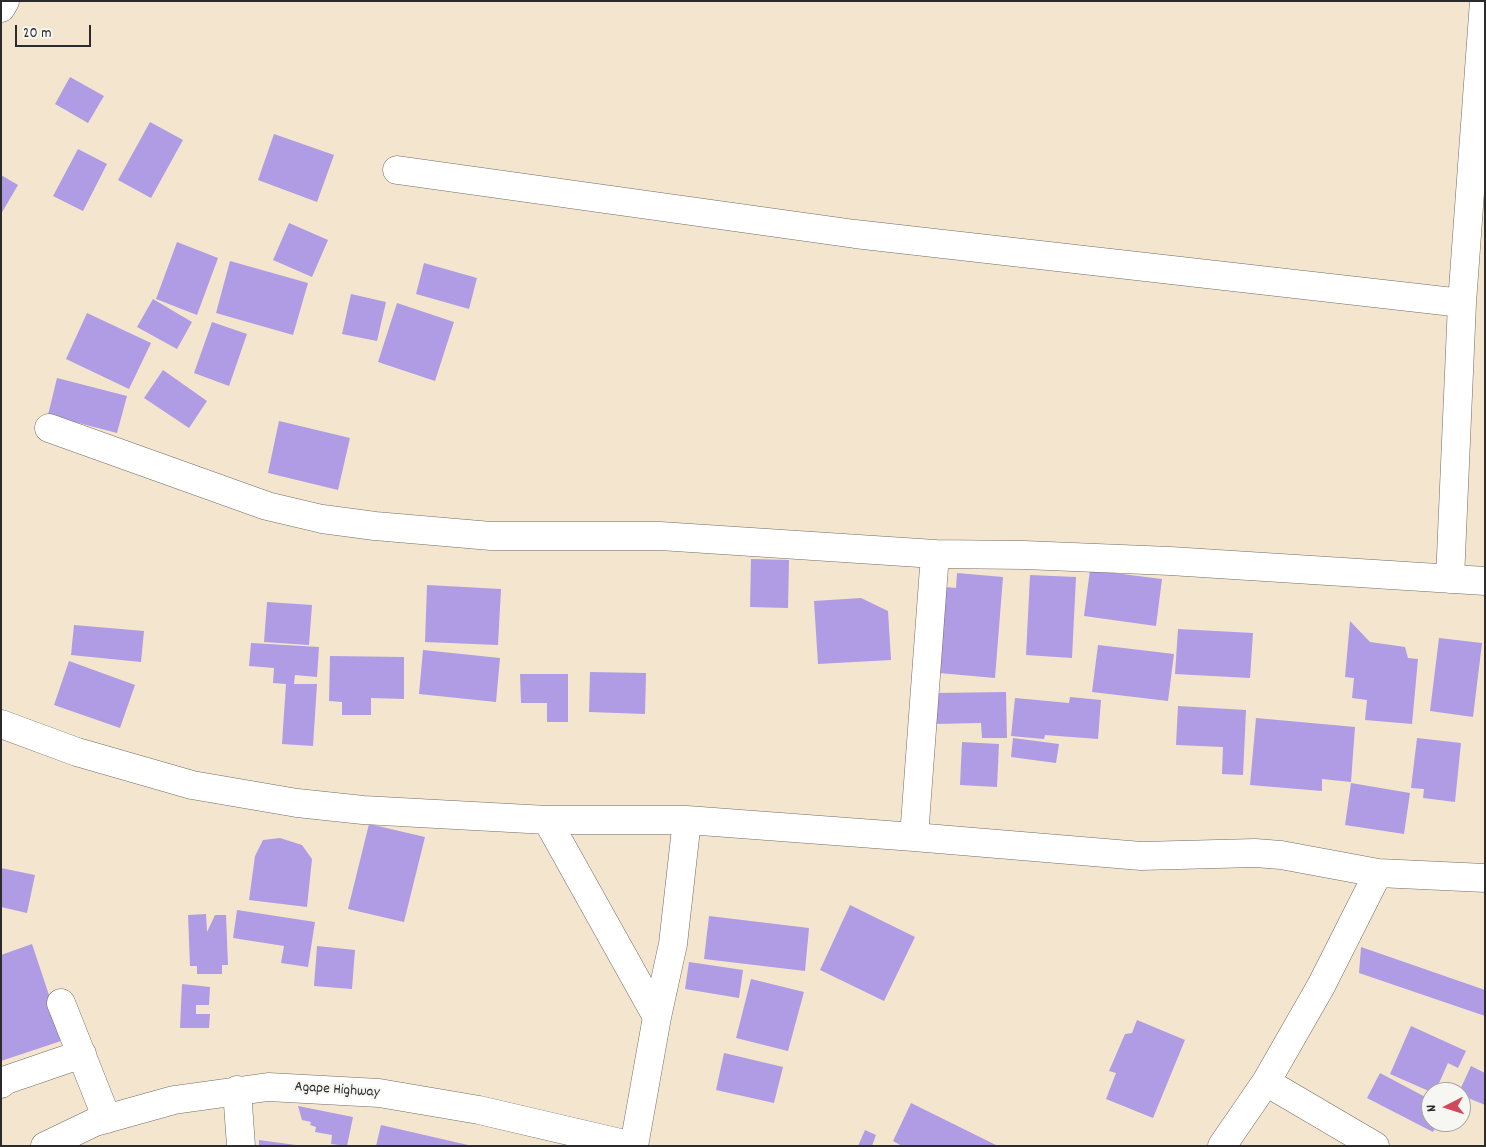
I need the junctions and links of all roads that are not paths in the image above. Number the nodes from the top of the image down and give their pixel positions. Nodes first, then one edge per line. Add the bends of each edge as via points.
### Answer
1 (5, 1) edge
2 (1484, 1) edge
3 (1, 8) edge
4 (397, 170) dead end
5 (1462, 303) junction
6 (50, 428) dead end
7 (935, 554) junction
8 (1450, 578) junction
9 (1485, 581) edge
10 (1, 724) edge
11 (547, 820) junction
12 (687, 820) junction
13 (914, 836) junction
14 (1378, 873) junction
15 (1485, 878) edge
16 (61, 1003) dead end
17 (657, 1017) junction
18 (82, 1054) junction
19 (1266, 1082) junction
20 (1, 1084) edge
21 (237, 1090) junction
22 (107, 1119) junction
23 (45, 1146) edge
24 (241, 1146) edge
25 (633, 1146) edge
26 (1222, 1146) edge
27 (1375, 1146) edge

1 - 3 street
2 - 5 street
4 - 5 street via 854,234
5 - 8 street
6 - 7 street via 267,506 322,519 491,536 660,536
7 - 8 street via 1170,561
7 - 13 street
8 - 9 street
10 - 11 street via 76,752 192,785 251,796 363,810
11 - 12 street
11 - 17 street
12 - 13 street
12 - 17 street via 673,944
13 - 14 street via 1141,856 1281,855
14 - 15 street
14 - 19 street via 1321,986
16 - 18 street
17 - 25 street
18 - 20 street
18 - 22 street
19 - 26 street
19 - 27 street
21 - 22 street, Agape Highway via 174,1100
21 - 24 street
21 - 25 street, Agape Highway via 268,1087 378,1093 478,1110
22 - 23 street, Agape Highway

